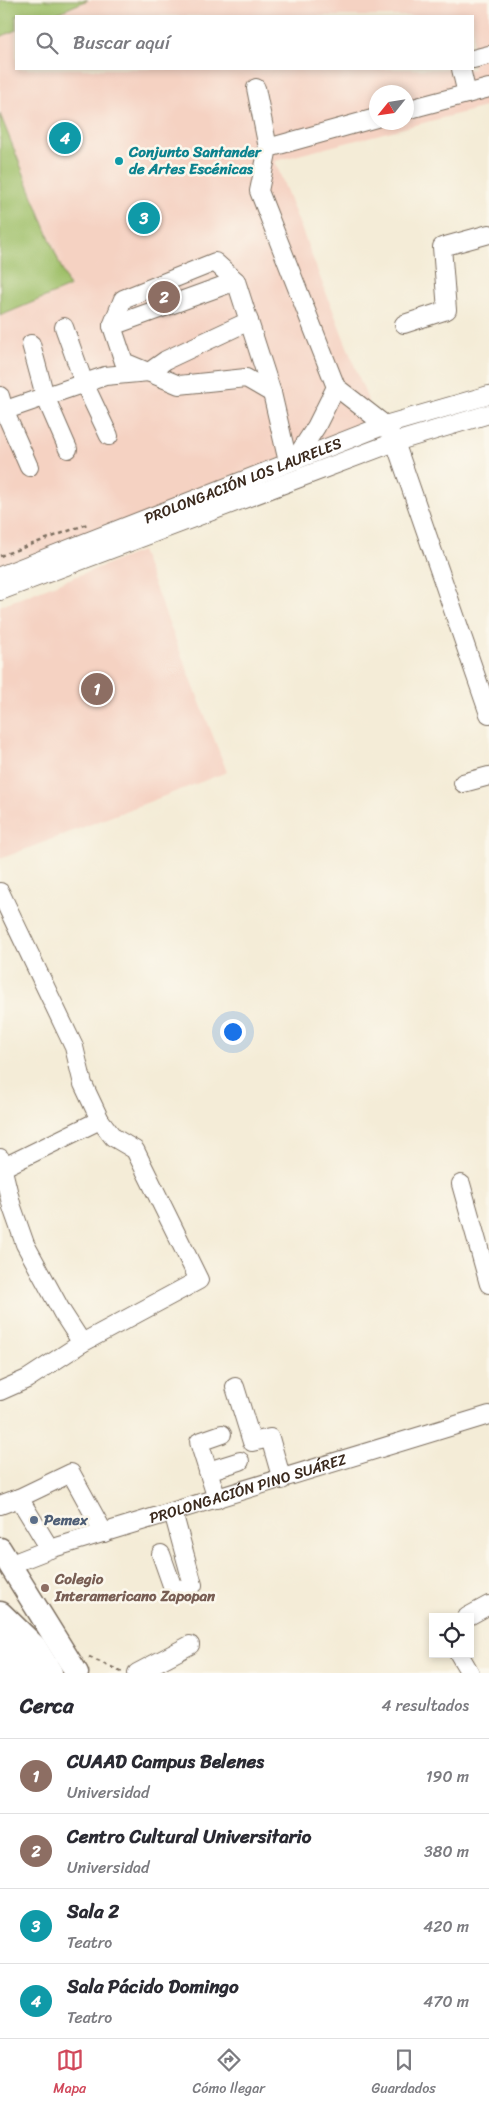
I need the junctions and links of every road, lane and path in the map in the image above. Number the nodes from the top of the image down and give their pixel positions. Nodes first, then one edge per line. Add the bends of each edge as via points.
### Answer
1 (489, 55) edge
2 (474, 59) edge
3 (461, 70) edge
4 (256, 88) dead end
5 (489, 88) edge
6 (467, 94) junction
7 (414, 108) edge
8 (369, 120) edge
9 (268, 148) junction
10 (489, 234) edge
11 (236, 281) junction
12 (249, 321) junction
13 (404, 324) dead end
14 (112, 326) junction
15 (64, 327) dead end
16 (31, 344) dead end
17 (148, 372) junction
18 (84, 383) junction
19 (336, 388) junction
20 (272, 393) junction
21 (489, 395) edge
22 (45, 396) junction
23 (1, 406) edge
24 (489, 414) edge
25 (386, 425) junction
26 (109, 436) dead end
27 (395, 442) junction
28 (68, 450) dead end
29 (292, 461) junction
30 (29, 467) dead end
31 (122, 536) junction
32 (0, 576) edge
33 (0, 591) edge
34 (489, 714) edge
35 (489, 776) edge
36 (463, 783) dead end
37 (0, 892) edge
38 (100, 1120) junction
39 (1, 1165) edge
40 (461, 1184) dead end
41 (489, 1284) edge
42 (82, 1343) junction
43 (235, 1387) dead end
44 (0, 1391) edge
45 (489, 1415) edge
46 (222, 1434) dead end
47 (240, 1461) dead end
48 (208, 1471) junction
49 (282, 1480) junction
50 (19, 1498) junction
51 (217, 1499) junction
52 (0, 1505) edge
53 (173, 1512) junction
54 (104, 1533) junction
55 (50, 1549) junction
56 (161, 1554) dead end
57 (5, 1557) edge
58 (489, 1604) edge
59 (474, 1613) edge
60 (0, 1615) edge
61 (0, 1634) edge
62 (190, 1645) dead end
63 (461, 1658) edge
64 (0, 1663) edge
65 (81, 1664) edge
66 (6, 1673) edge
67 (24, 1673) edge
68 (50, 1673) edge
69 (124, 1673) edge
70 (137, 1673) edge
71 (470, 1673) edge

1 - 2 street
3 - 6 street
4 - 9 street
5 - 6 street
6 - 7 street
8 - 9 street
9 - 19 street via 259,191
10 - 13 street via 442,247 447,310
11 - 12 street
11 - 14 street
11 - 14 street via 215,262 123,299
12 - 17 street via 166,360
12 - 20 street
14 - 17 street via 124,362
15 - 18 street
16 - 22 street
17 - 18 street via 105,376
17 - 20 street via 179,385 246,378
18 - 22 street
18 - 26 street
19 - 25 street
19 - 29 street via 316,427
20 - 29 street
21 - 25 street, PROLONGACIÓN LOS LAURELES
22 - 23 street
22 - 28 street
23 - 30 street
24 - 27 street, PROLONGACIÓN LOS LAURELES
25 - 27 street
25 - 29 street, PROLONGACIÓN LOS LAURELES
27 - 31 street, PROLONGACIÓN LOS LAURELES
27 - 34 street
29 - 31 street, PROLONGACIÓN LOS LAURELES
31 - 32 street, PROLONGACIÓN LOS LAURELES
31 - 33 street, PROLONGACIÓN LOS LAURELES
35 - 36 street
37 - 38 street via 74,1047 83,1084
38 - 39 street
38 - 42 street via 113,1137 134,1150 199,1280
39 - 42 street via 26,1244
40 - 41 street
42 - 44 street via 27,1379
43 - 49 street via 252,1442 270,1438
45 - 49 street, PROLONGACIÓN PINO SUÁREZ
46 - 48 street via 199,1442
47 - 48 street
48 - 51 street
49 - 51 street, PROLONGACIÓN PINO SUÁREZ
50 - 52 street
50 - 54 street via 71,1474
50 - 55 street
51 - 53 street, PROLONGACIÓN PINO SUÁREZ
53 - 54 street, PROLONGACIÓN PINO SUÁREZ
53 - 56 street via 193,1584 174,1591
54 - 55 street, PROLONGACIÓN PINO SUÁREZ
55 - 57 street, PROLONGACIÓN PINO SUÁREZ
57 - 65 main road
58 - 59 street
60 - 68 highway via 33,1647
61 - 67 highway
62 - 70 street
63 - 71 street
64 - 66 street
65 - 69 path

